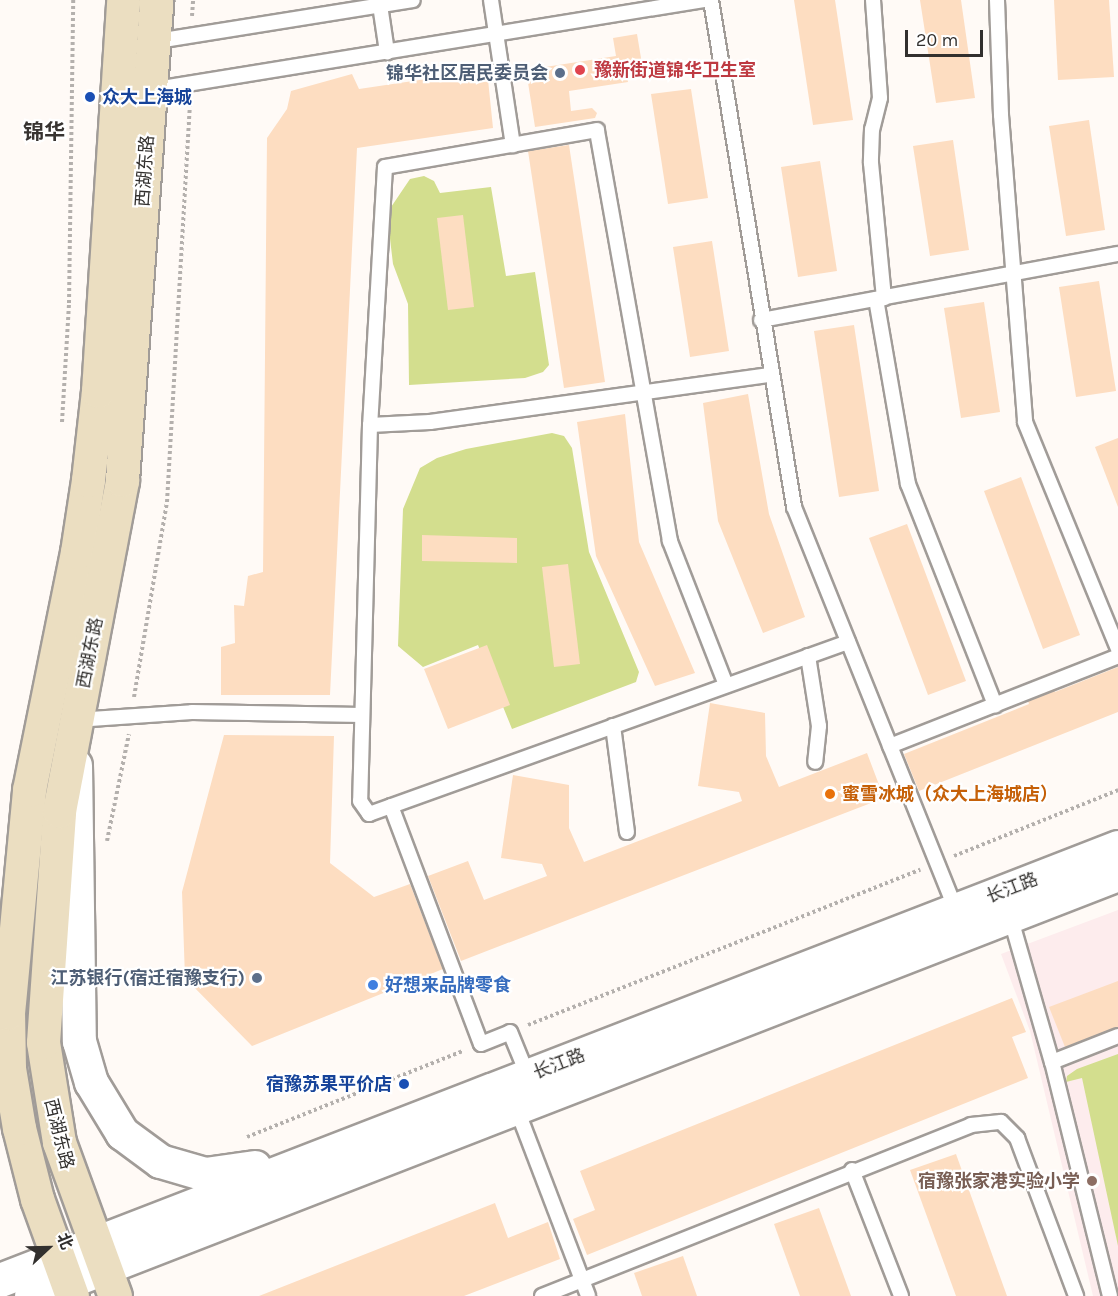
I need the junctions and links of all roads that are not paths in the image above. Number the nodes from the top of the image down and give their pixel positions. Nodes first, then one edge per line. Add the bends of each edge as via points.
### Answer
1 (123, 0) edge
2 (156, 0) edge
3 (413, 0) edge
4 (491, 0) edge
5 (704, 0) edge
6 (711, 0) edge
7 (873, 0) edge
8 (997, 0) edge
9 (380, 5) junction
10 (496, 34) junction
11 (155, 41) junction
12 (121, 46) junction
13 (387, 52) junction
14 (151, 90) junction
15 (118, 95) junction
16 (513, 145) junction
17 (1118, 254) edge
18 (1013, 274) junction
19 (880, 298) junction
20 (761, 320) junction
21 (770, 375) junction
22 (644, 393) junction
23 (370, 425) junction
24 (848, 642) junction
25 (1118, 649) edge
26 (808, 656) junction
27 (1118, 656) edge
28 (726, 685) junction
29 (994, 705) junction
30 (362, 715) junction
31 (76, 724) junction
32 (613, 726) junction
33 (890, 746) junction
34 (815, 762) dead end
35 (29, 790) junction
36 (391, 806) junction
37 (627, 832) dead end
38 (1118, 847) edge
39 (1118, 874) edge
40 (956, 909) junction
41 (1010, 916) junction
42 (0, 973) edge
43 (1118, 1036) edge
44 (1052, 1062) junction
45 (522, 1092) junction
46 (370, 1137) junction
47 (852, 1170) junction
48 (104, 1270) edge
49 (65, 1279) edge
50 (0, 1280) edge
51 (582, 1280) junction
52 (1112, 1293) edge
53 (32, 1296) edge
54 (542, 1296) edge
55 (588, 1296) edge
56 (901, 1296) edge
57 (1076, 1296) edge

1 - 12 main road, 西湖东路
2 - 11 main road, 西湖东路
3 - 9 lane
4 - 10 lane
5 - 10 lane
6 - 20 lane
7 - 19 lane via 880,98 872,129 871,163
8 - 18 lane
9 - 11 lane
9 - 13 lane
10 - 13 lane
10 - 16 lane
11 - 12 lane
11 - 14 main road, 西湖东路
12 - 15 main road, 西湖东路
13 - 14 lane
14 - 15 lane
14 - 31 main road, 西湖东路 via 122,480
15 - 35 main road, 西湖东路 via 88,480
16 - 22 lane via 597,130
16 - 23 lane via 385,168
17 - 18 lane
18 - 19 lane
18 - 25 lane via 1028,435
19 - 20 lane
19 - 29 lane via 908,484
20 - 21 lane
21 - 22 lane
21 - 24 lane via 794,507
22 - 23 lane via 430,423
22 - 28 lane via 670,541
23 - 30 lane
24 - 26 lane
24 - 33 lane
26 - 28 lane
26 - 34 lane via 819,726
27 - 29 lane
28 - 32 lane
29 - 33 lane
30 - 31 lane via 192,712
30 - 36 lane via 360,801 369,814
31 - 46 street via 80,1041 88,1074 112,1120 122,1133 160,1161 205,1174 245,1170
31 - 48 main road, 西湖东路 via 59,811 43,1042 59,1142
32 - 36 lane
32 - 37 lane
33 - 40 lane
35 - 42 main road
35 - 49 main road, 西湖东路 via 8,1013 9,1068 19,1128
36 - 45 lane via 481,1044 510,1032
38 - 40 street, 长江路
39 - 41 street, 长江路
40 - 45 street, 长江路
41 - 44 lane
41 - 45 street, 长江路
43 - 44 lane
44 - 52 lane
45 - 46 street, 长江路
45 - 48 street, 长江路
45 - 51 lane
46 - 48 street, 长江路
47 - 51 lane
47 - 56 lane
47 - 57 lane via 971,1125 1001,1122 1017,1138
48 - 49 street, 长江路
49 - 50 street, 长江路
49 - 53 street, 长江路
51 - 54 lane
51 - 55 lane

